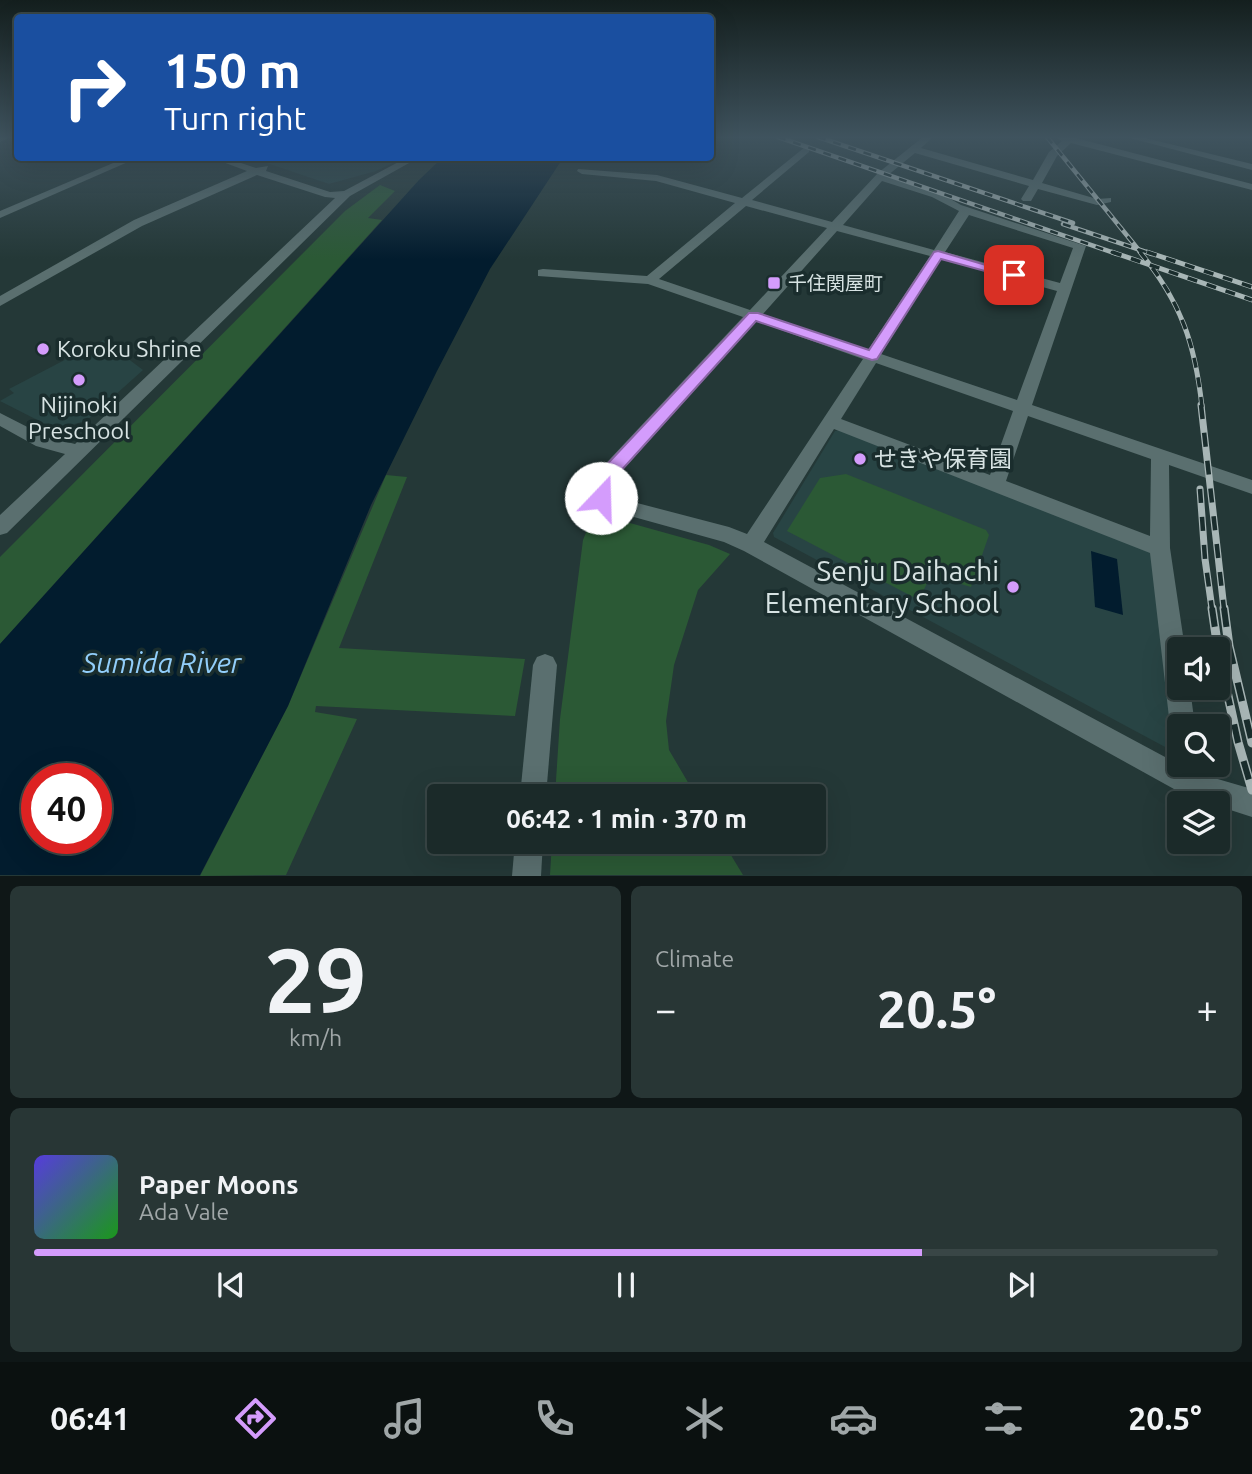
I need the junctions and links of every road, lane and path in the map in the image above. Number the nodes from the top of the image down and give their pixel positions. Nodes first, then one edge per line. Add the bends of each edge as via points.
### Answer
1 (86, 178) edge
2 (242, 178) edge
3 (282, 178) edge
4 (376, 178) edge
5 (656, 178) edge
6 (772, 178) edge
7 (879, 178) edge
8 (1011, 178) edge
9 (1039, 178) edge
10 (1218, 178) edge
11 (886, 179) dead end
12 (1035, 185) junction
13 (1252, 187) edge
14 (346, 194) junction
15 (1027, 199) dead end
16 (744, 201) junction
17 (1107, 201) dead end
18 (966, 211) junction
19 (0, 215) edge
20 (836, 226) junction
21 (938, 254) junction
22 (543, 273) dead end
23 (650, 280) junction
24 (1065, 289) junction
25 (0, 302) edge
26 (754, 316) junction
27 (872, 356) junction
28 (1023, 408) junction
29 (0, 419) edge
30 (830, 421) junction
31 (80, 451) junction
32 (1160, 455) junction
33 (996, 484) junction
34 (1252, 487) edge
35 (0, 527) edge
36 (751, 545) junction
37 (1160, 548) junction
38 (545, 665) dead end
39 (1181, 714) edge
40 (1167, 762) edge
41 (1195, 777) edge
42 (534, 784) edge
43 (1252, 803) edge
44 (528, 854) edge
45 (526, 876) edge

1 - 19 street
2 - 25 street via 138,223
3 - 14 street via 329,195
4 - 14 street
5 - 16 street
6 - 16 street
7 - 20 street
8 - 12 street
9 - 12 street
10 - 13 street
11 - 18 street via 936,195
12 - 15 street
12 - 17 street
14 - 31 street
16 - 20 street
16 - 23 street
18 - 21 street
18 - 24 street via 1080,246
20 - 21 street
20 - 26 street
21 - 24 street
21 - 27 street
22 - 23 street
23 - 26 street
24 - 28 street
26 - 27 street
26 - 36 street via 602,480 599,490 601,498 612,503
27 - 28 street
27 - 30 street
28 - 32 street
28 - 33 street
29 - 31 street via 42,442
30 - 33 street
30 - 36 street
31 - 35 street
32 - 34 street
32 - 37 street
33 - 37 street
36 - 40 street
37 - 39 street
38 - 42 street
41 - 43 street
44 - 45 street

